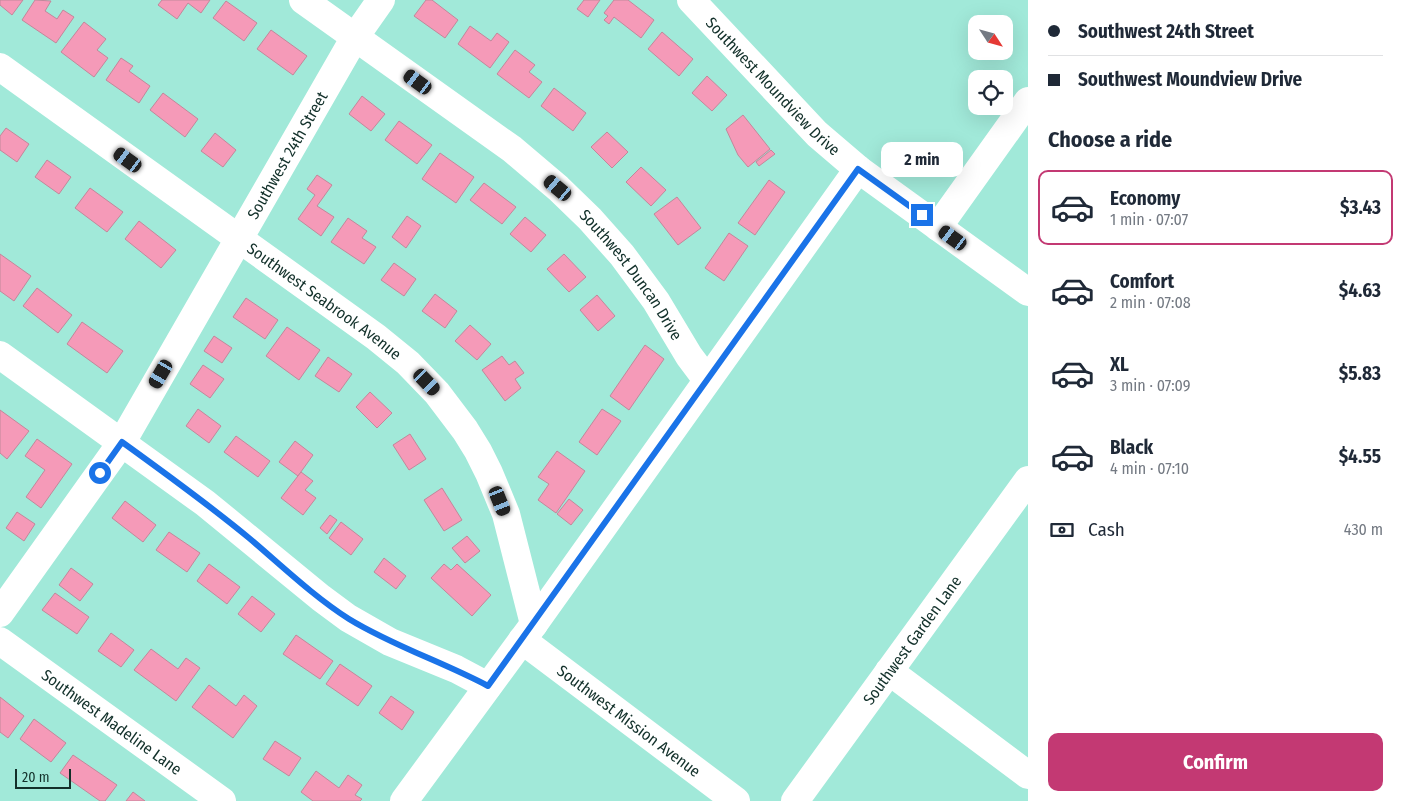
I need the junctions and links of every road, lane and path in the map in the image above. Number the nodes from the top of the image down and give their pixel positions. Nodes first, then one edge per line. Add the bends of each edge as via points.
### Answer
1 (303, 0) edge
2 (381, 0) edge
3 (691, 0) edge
4 (355, 37) junction
5 (0, 68) edge
6 (1028, 101) edge
7 (858, 169) junction
8 (938, 227) junction
9 (239, 239) junction
10 (1028, 292) edge
11 (0, 355) edge
12 (707, 380) junction
13 (122, 442) junction
14 (1028, 480) edge
15 (0, 613) edge
16 (528, 632) junction
17 (0, 641) edge
18 (889, 671) junction
19 (488, 686) junction
20 (1028, 775) edge
21 (222, 801) edge
22 (404, 801) edge
23 (736, 801) edge
24 (795, 801) edge

1 - 4 street, Southwest Duncan Drive
2 - 4 street, Southwest 24th Street
3 - 7 street, Southwest Moundview Drive via 817,134
4 - 9 street, Southwest 24th Street
4 - 12 street, Southwest Duncan Drive via 512,149 590,219 656,301
5 - 9 street, Southwest Seabrook Avenue
6 - 8 street
7 - 8 street, Southwest Moundview Drive
7 - 12 street
8 - 10 street, Southwest Moundview Drive
9 - 13 street, Southwest 24th Street
9 - 16 street, Southwest Seabrook Avenue via 382,342 408,363 450,409 478,451 506,514
11 - 13 street
12 - 16 street
13 - 15 street, Southwest 24th Street
13 - 19 street via 206,502 348,618 390,642
14 - 18 street, Southwest Garden Lane
16 - 19 street
16 - 23 street, Southwest Mission Avenue
17 - 21 street, Southwest Madeline Lane
18 - 20 street
18 - 24 street, Southwest Garden Lane
19 - 22 street

